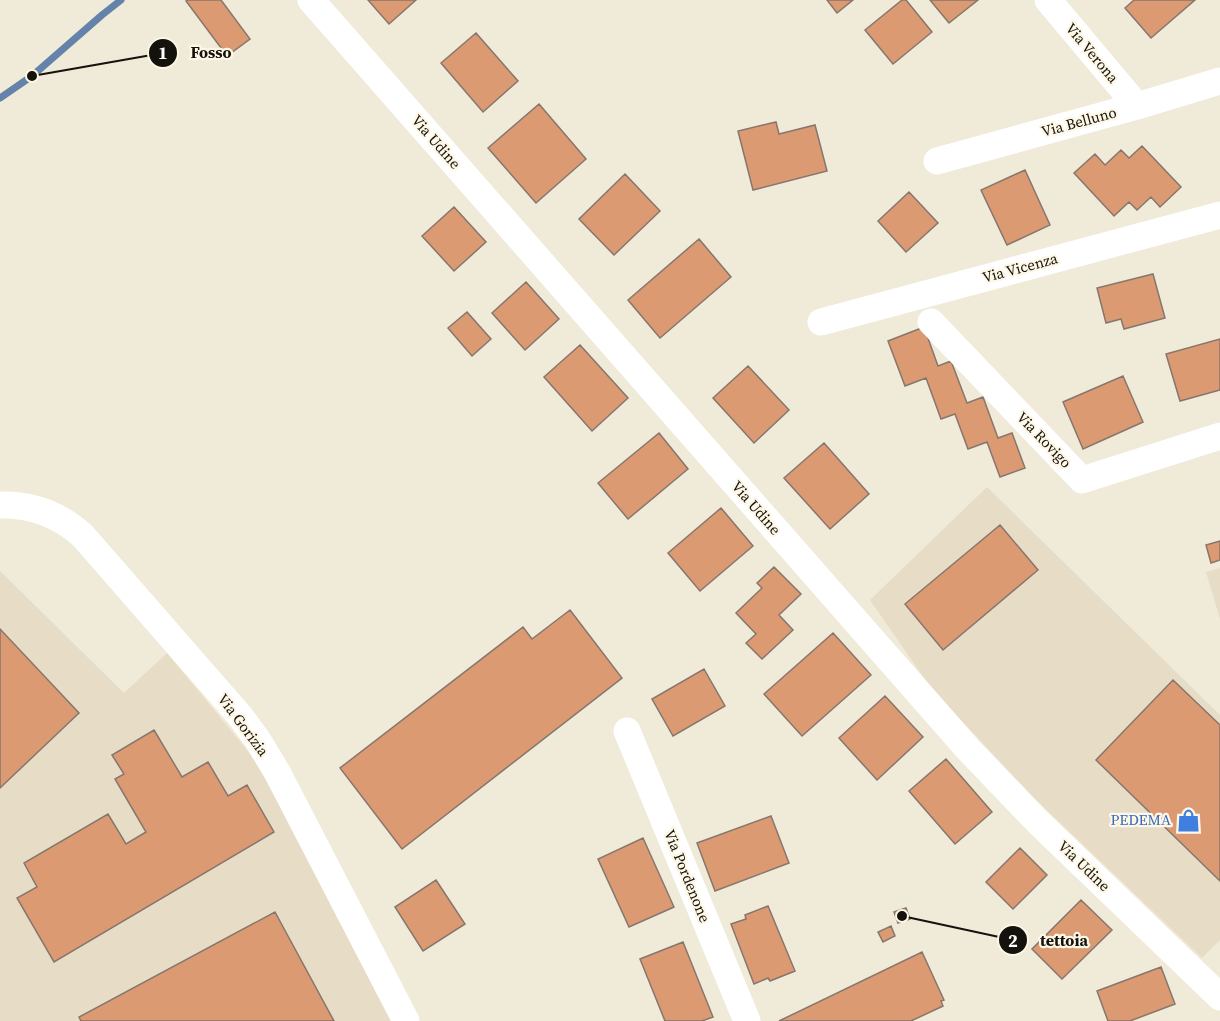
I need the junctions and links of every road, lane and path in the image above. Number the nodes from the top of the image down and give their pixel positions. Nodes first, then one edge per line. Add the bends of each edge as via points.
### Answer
1 (311, 0) edge
2 (1048, 0) edge
3 (1220, 81) edge
4 (1137, 106) junction
5 (937, 161) dead end
6 (1220, 215) edge
7 (820, 322) dead end
8 (931, 322) dead end
9 (1220, 436) edge
10 (0, 505) edge
11 (627, 731) dead end
12 (1220, 997) edge
13 (406, 1021) edge
14 (747, 1021) edge

1 - 12 street, Via Udine via 968,749
2 - 4 street, Via Verona
3 - 4 street, Via Belluno
4 - 5 street, Via Belluno
6 - 7 street, Via Vicenza
8 - 9 street, Via Rovigo via 1082,480
10 - 13 street, Via Gorizia via 37,508 71,526 240,716 277,772
11 - 14 street, Via Pordenone

